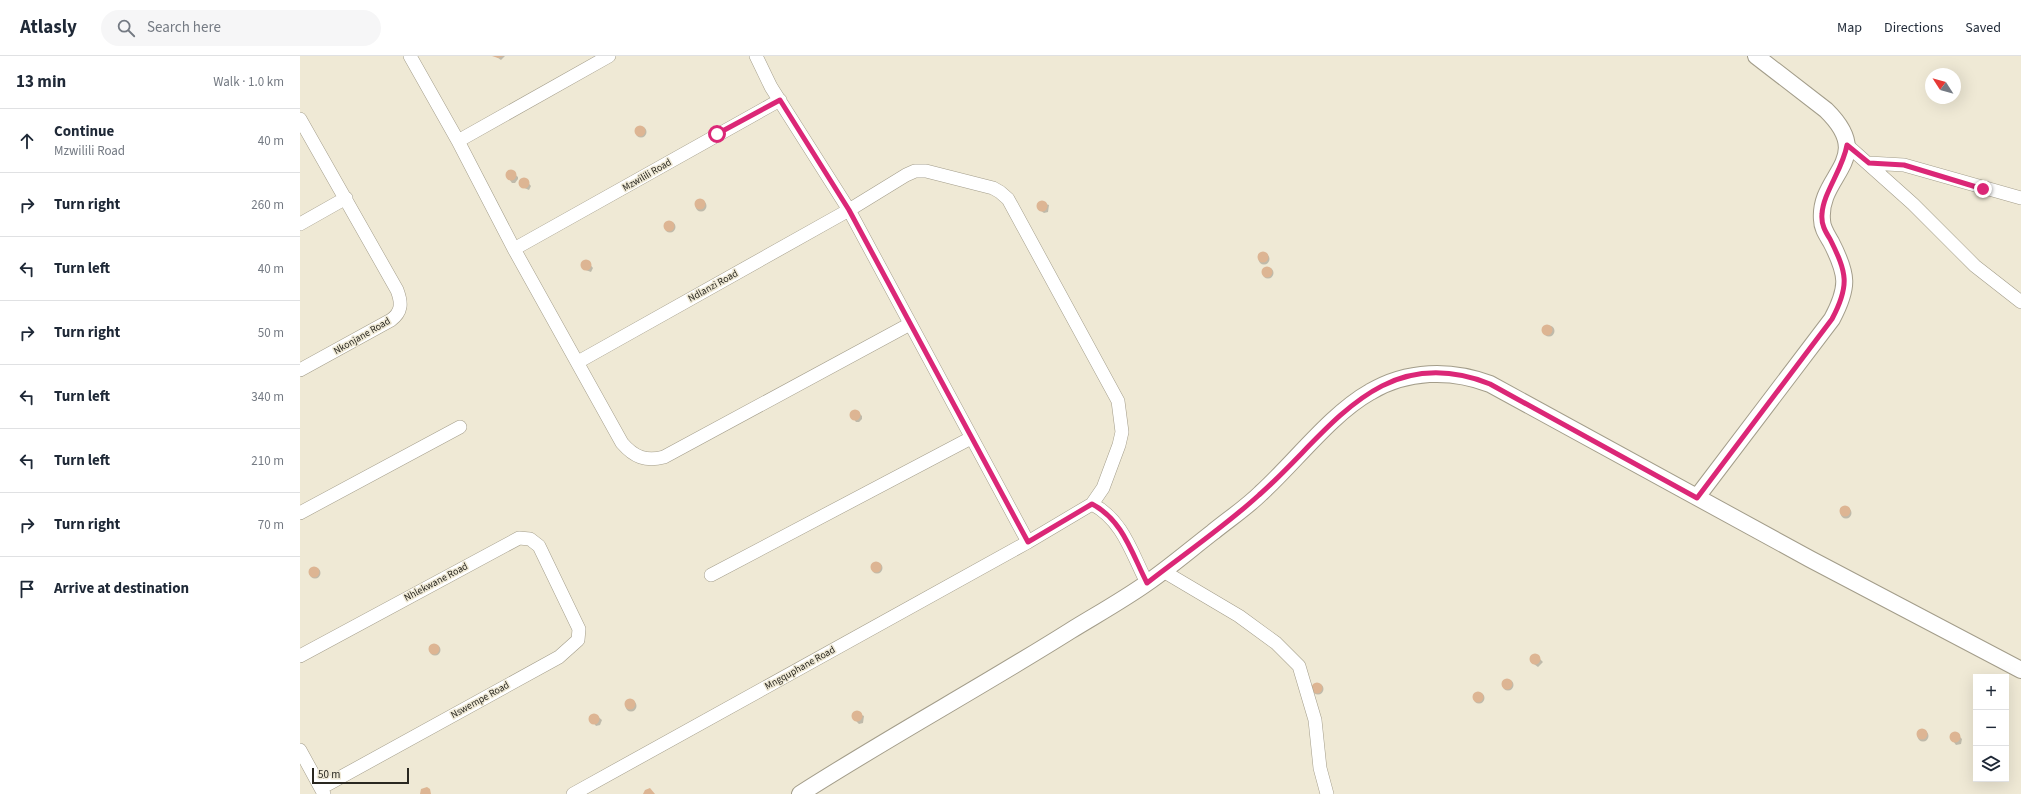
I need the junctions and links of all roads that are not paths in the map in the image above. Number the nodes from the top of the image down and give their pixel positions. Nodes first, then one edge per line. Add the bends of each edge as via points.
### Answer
1 (410, 56) edge
2 (609, 56) edge
3 (756, 56) edge
4 (1756, 56) edge
5 (780, 100) junction
6 (300, 119) edge
7 (458, 141) junction
8 (1847, 145) junction
9 (1869, 163) junction
10 (346, 198) junction
11 (2021, 198) edge
12 (849, 210) junction
13 (300, 224) edge
14 (514, 249) junction
15 (2021, 302) edge
16 (910, 324) junction
17 (578, 362) junction
18 (300, 370) edge
19 (460, 427) dead end
20 (971, 438) junction
21 (1697, 498) junction
22 (1092, 504) junction
23 (300, 513) edge
24 (1028, 542) junction
25 (1163, 571) junction
26 (712, 575) dead end
27 (556, 580) joint
28 (1147, 583) junction
29 (300, 656) edge
30 (2021, 670) edge
31 (300, 750) edge
32 (323, 791) edge
33 (573, 794) edge
34 (800, 794) edge
35 (1327, 794) edge

1 - 7 street
2 - 7 street
3 - 5 street
4 - 8 street via 1836,120 1844,133
5 - 12 street
5 - 14 street, Mzwilili Road
6 - 10 street, Nkonjane Road
7 - 14 street
8 - 9 street
8 - 21 street via 1844,159 1826,197 1822,214 1823,228 1843,268 1844,290 1840,303 1832,319
9 - 11 street via 1904,165
9 - 15 street via 1975,266
10 - 13 street
10 - 18 street, Nkonjane Road via 397,290 401,300 398,313 384,324
12 - 16 street
12 - 17 street, Ndlanzi Road
12 - 22 street, Ndlanzi Road via 906,175 921,171 992,188 1005,195 1118,401 1122,432 1119,445 1103,488
14 - 17 street
16 - 17 street via 664,457 655,459 642,459 622,443
16 - 20 street
19 - 23 street
20 - 24 street
20 - 26 street
21 - 25 street via 1490,384 1463,376 1424,374 1392,381 1369,392 1329,424 1259,495
21 - 30 street
22 - 24 street, Mngquphane Road
22 - 28 street via 1116,522
24 - 33 street, Mngquphane Road
25 - 28 street
25 - 35 street via 1239,616 1276,643 1299,666 1314,720 1320,768
27 - 29 street, Nhlekwane Road via 539,546 530,539 519,538
27 - 32 street, Nswempe Road via 579,629 578,640 569,650
28 - 34 street via 1007,671
31 - 32 street

